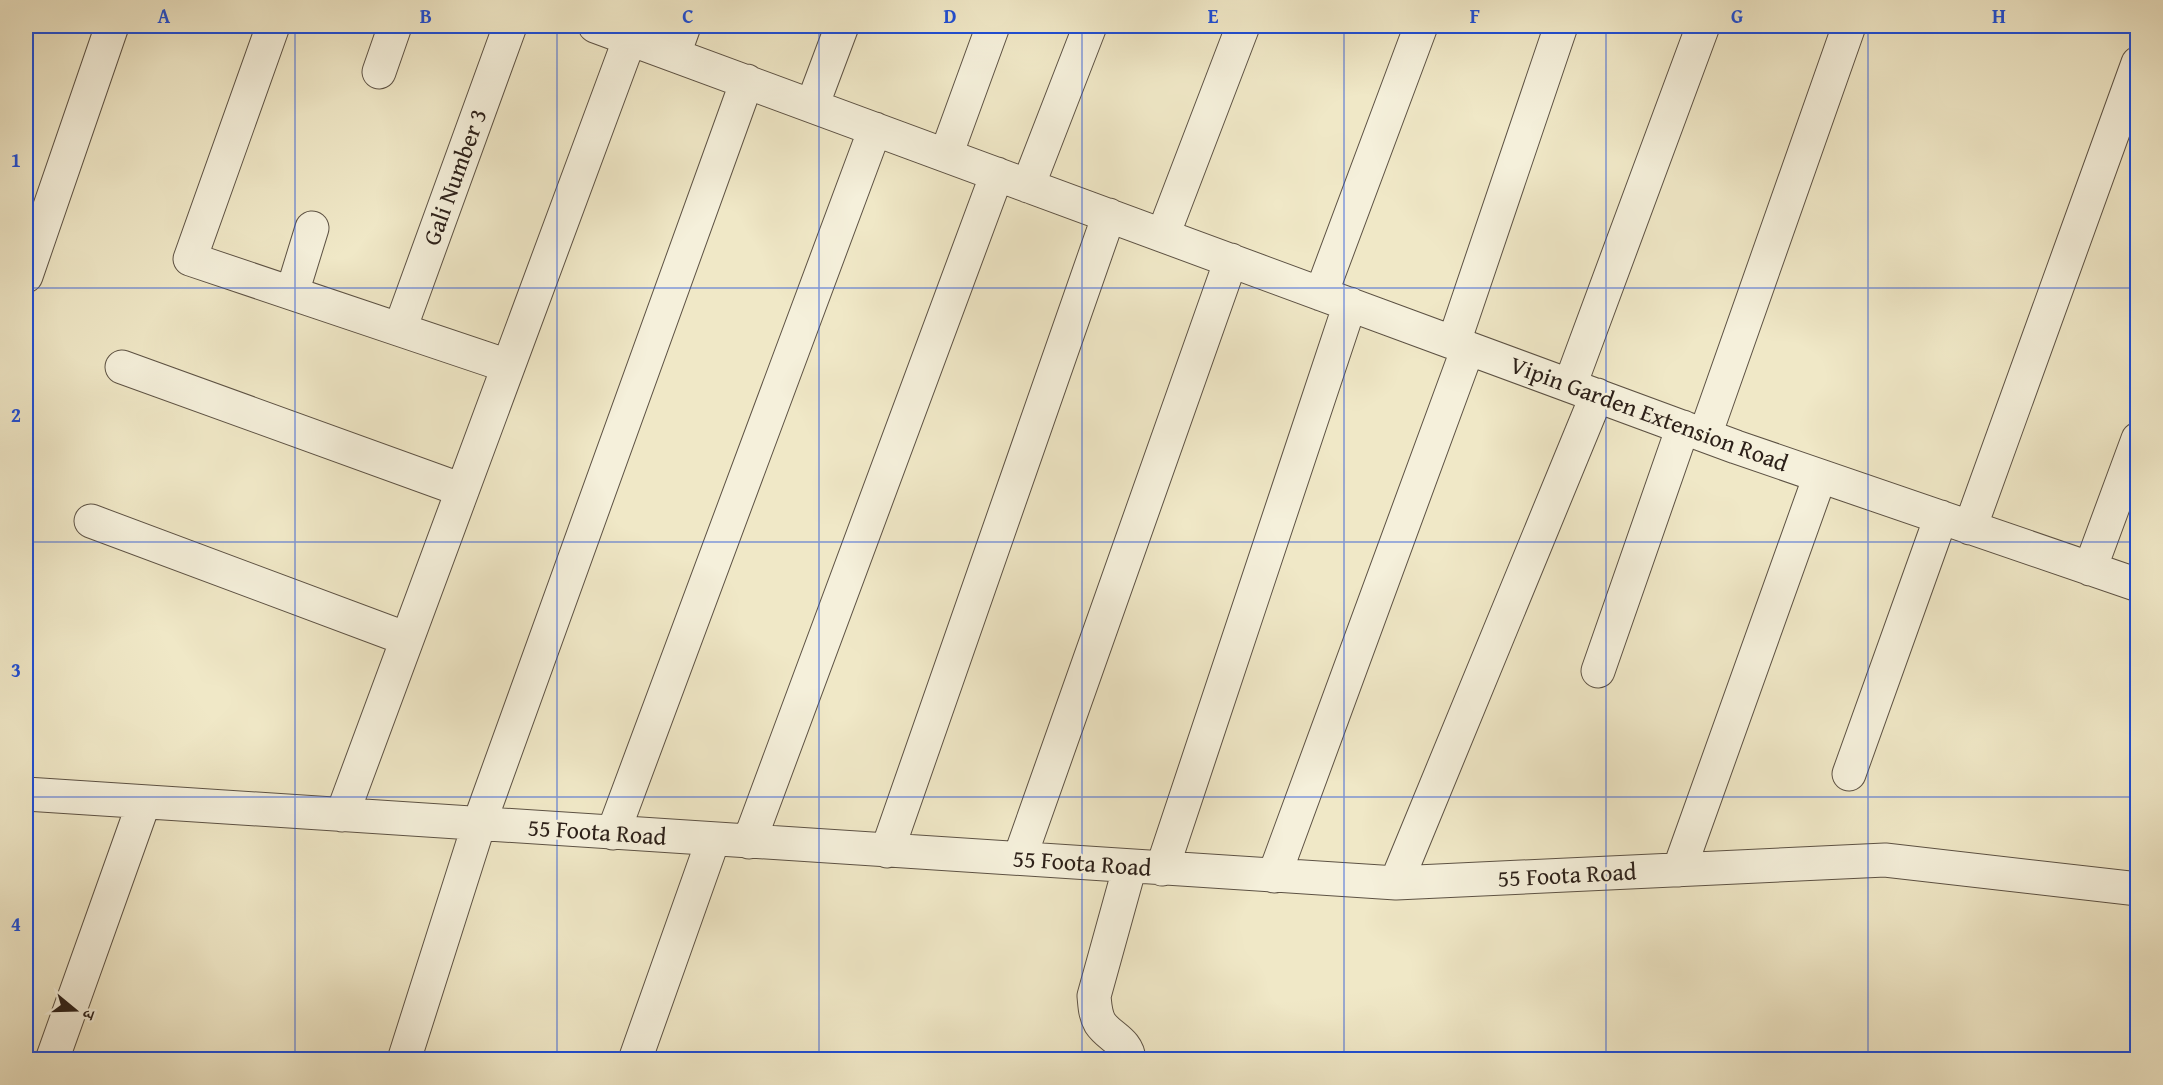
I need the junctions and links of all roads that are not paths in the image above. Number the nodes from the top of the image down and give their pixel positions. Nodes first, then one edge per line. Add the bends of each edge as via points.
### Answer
1 (112, 26) edge
2 (273, 26) edge
3 (395, 26) edge
4 (510, 26) edge
5 (596, 26) edge
6 (842, 26) edge
7 (993, 26) edge
8 (1090, 26) edge
9 (1244, 26) edge
10 (1421, 26) edge
11 (1561, 26) edge
12 (1703, 26) edge
13 (1849, 26) edge
14 (630, 38) junction
15 (679, 40) edge
16 (2138, 63) edge
17 (379, 72) dead end
18 (747, 81) junction
19 (812, 106) junction
20 (875, 129) junction
21 (946, 155) junction
22 (997, 174) junction
23 (1028, 186) junction
24 (1109, 215) junction
25 (312, 228) dead end
26 (1163, 235) junction
27 (1231, 260) junction
28 (26, 276) edge
29 (292, 293) junction
30 (1335, 299) junction
31 (400, 329) junction
32 (1461, 345) junction
33 (508, 366) junction
34 (122, 367) dead end
35 (1584, 390) junction
36 (1694, 431) junction
37 (2138, 439) edge
38 (1820, 476) junction
39 (462, 490) junction
40 (91, 521) dead end
41 (1956, 523) junction
42 (2090, 568) junction
43 (2138, 585) edge
44 (407, 639) junction
45 (1598, 671) dead end
46 (1849, 774) dead end
47 (26, 794) edge
48 (144, 802) junction
49 (342, 815) junction
50 (479, 824) junction
51 (613, 833) junction
52 (713, 840) junction
53 (749, 842) junction
54 (887, 851) junction
55 (1020, 857) junction
56 (1130, 866) junction
57 (1162, 869) junction
58 (1679, 870) junction
59 (1274, 876) junction
60 (1396, 883) junction
61 (2138, 889) edge
62 (52, 1059) edge
63 (404, 1059) edge
64 (635, 1059) edge
65 (1129, 1059) edge

1 - 28 street
2 - 29 street via 190,259
3 - 17 street
4 - 31 street, Gali Number 3
5 - 14 street, Vipin Garden Extension Road
6 - 19 street
7 - 21 street
8 - 23 street
9 - 26 street
10 - 30 street
11 - 32 street
12 - 35 street
13 - 36 street
14 - 15 street, Vipin Garden Extension Road
14 - 33 street
15 - 18 street, Vipin Garden Extension Road
16 - 41 street
18 - 19 street, Vipin Garden Extension Road
18 - 50 street
19 - 20 street, Vipin Garden Extension Road
20 - 21 street, Vipin Garden Extension Road
20 - 51 street
21 - 22 street, Vipin Garden Extension Road
22 - 23 street, Vipin Garden Extension Road
22 - 53 street
23 - 24 street, Vipin Garden Extension Road
24 - 26 street, Vipin Garden Extension Road
24 - 54 street
25 - 29 street
26 - 27 street, Vipin Garden Extension Road
27 - 30 street, Vipin Garden Extension Road
27 - 55 street
29 - 31 street
30 - 32 street, Vipin Garden Extension Road
30 - 57 street
31 - 33 street
32 - 35 street, Vipin Garden Extension Road
32 - 59 street
33 - 39 street
34 - 39 street
35 - 36 street, Vipin Garden Extension Road
35 - 60 street
36 - 38 street, Vipin Garden Extension Road
36 - 45 street
37 - 42 street
38 - 41 street, Vipin Garden Extension Road
38 - 58 street
39 - 44 street
40 - 44 street
41 - 42 street, Vipin Garden Extension Road
41 - 46 street
42 - 43 street, Vipin Garden Extension Road
44 - 49 street
47 - 48 street, 55 Foota Road
48 - 49 street, 55 Foota Road
48 - 62 street
49 - 50 street, 55 Foota Road
50 - 51 street, 55 Foota Road
50 - 63 street
51 - 52 street, 55 Foota Road
52 - 53 street, 55 Foota Road
52 - 64 street
53 - 54 street, 55 Foota Road
54 - 55 street, 55 Foota Road
55 - 56 street, 55 Foota Road
56 - 57 street, 55 Foota Road
56 - 65 street via 1094,996 1095,1013 1102,1026 1121,1041
57 - 59 street, 55 Foota Road
58 - 60 street, 55 Foota Road
58 - 61 street, 55 Foota Road via 1885,860
59 - 60 street, 55 Foota Road

